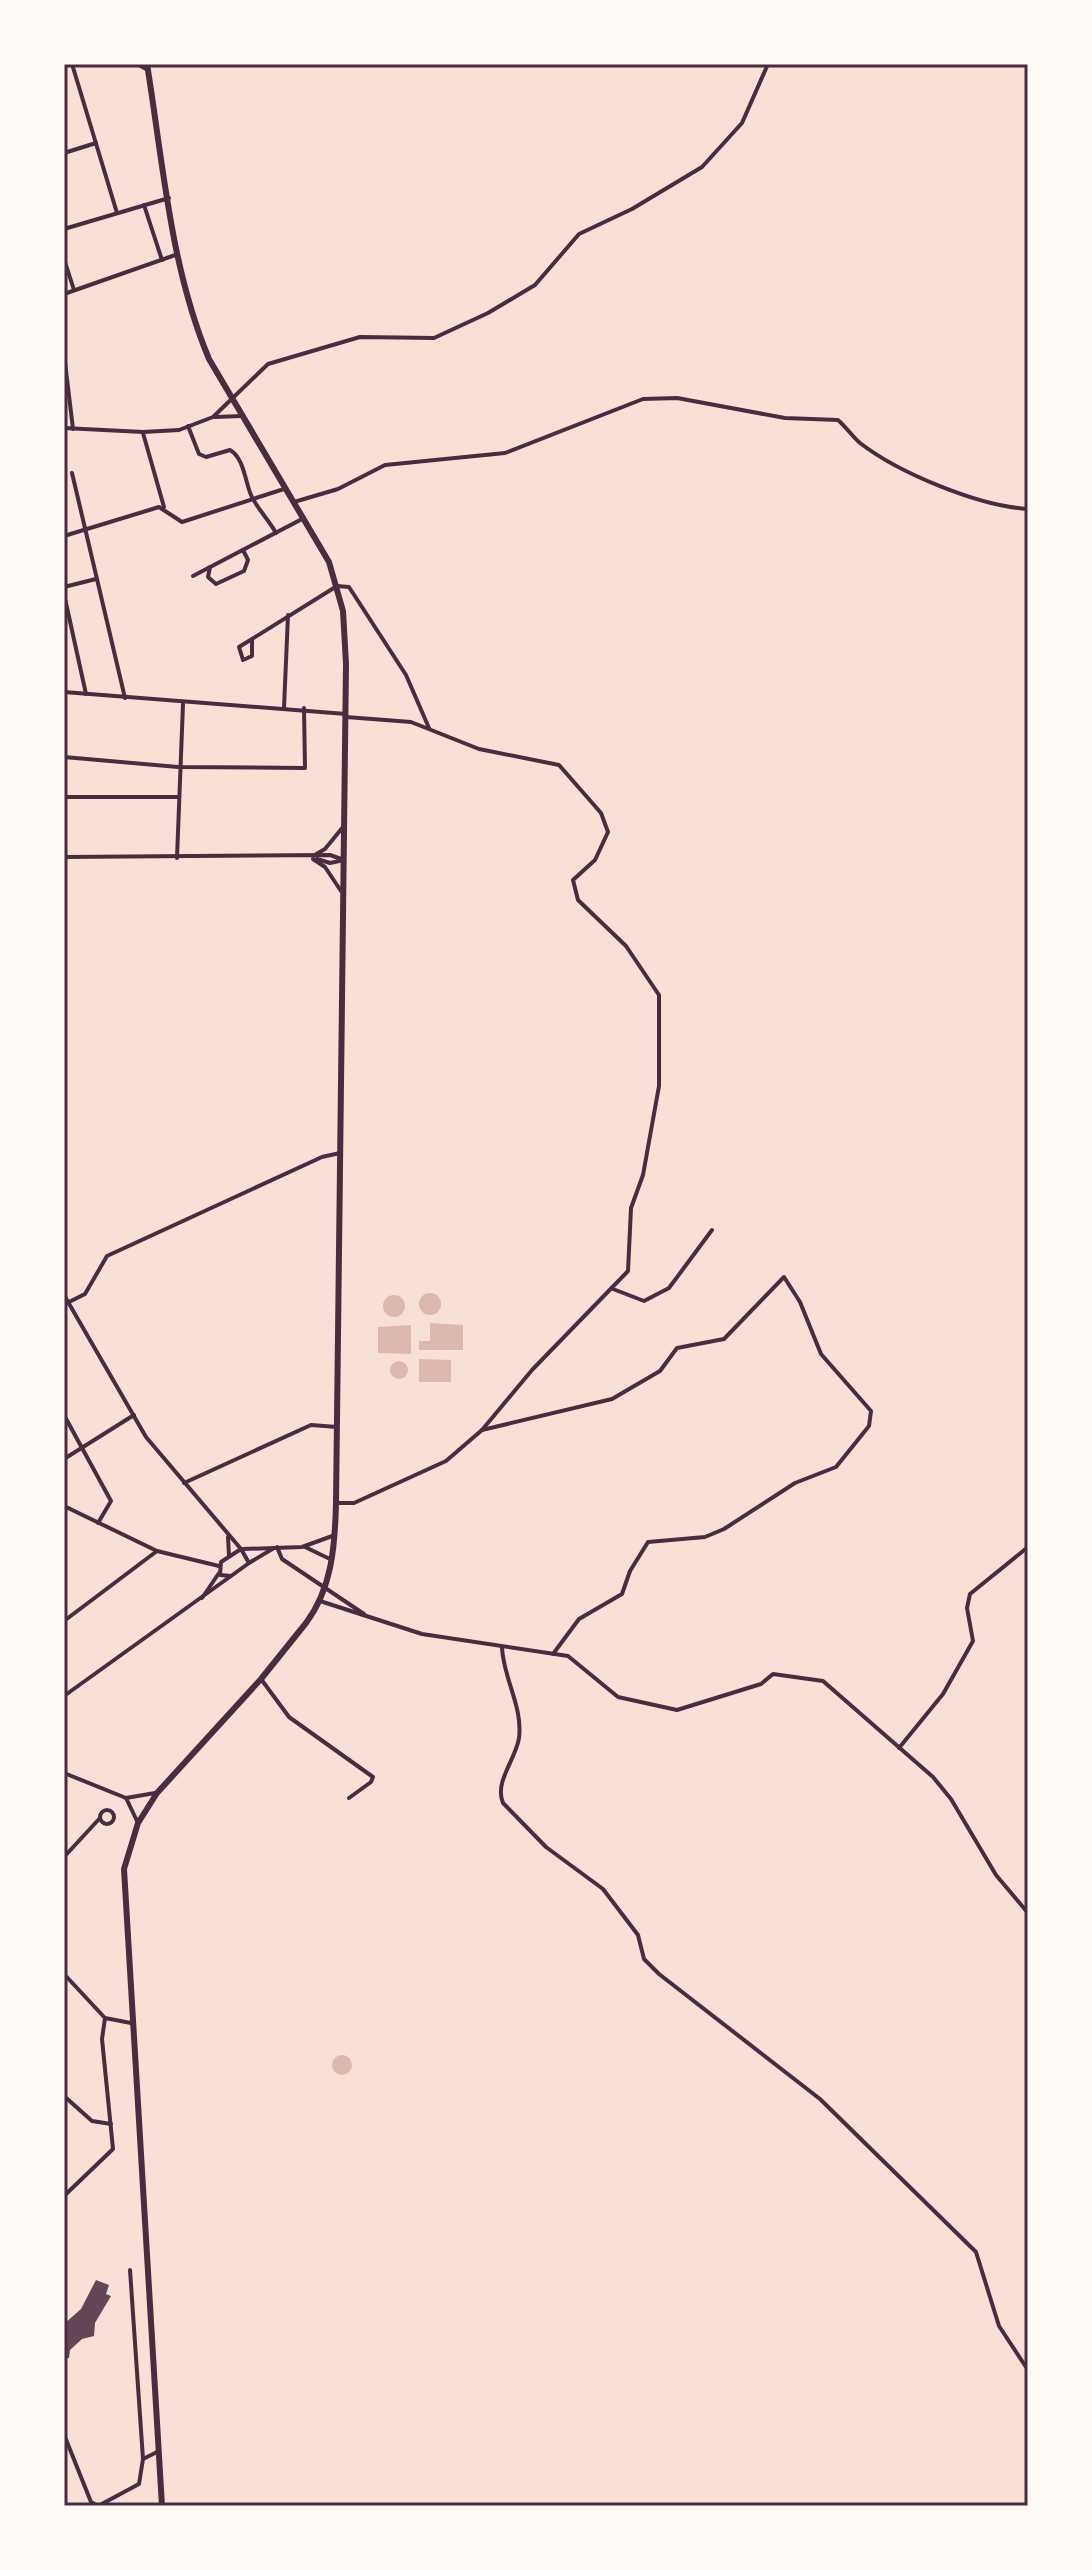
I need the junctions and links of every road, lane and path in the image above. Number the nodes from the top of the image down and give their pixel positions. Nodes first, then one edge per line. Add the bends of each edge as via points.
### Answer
1 (72, 64) edge
2 (137, 64) edge
3 (768, 64) edge
4 (147, 67) edge
5 (96, 143) junction
6 (64, 153) edge
7 (169, 198) junction
8 (144, 205) junction
9 (117, 213) junction
10 (64, 229) edge
11 (178, 254) junction
12 (64, 259) edge
13 (162, 260) junction
14 (74, 290) junction
15 (64, 294) edge
16 (64, 354) edge
17 (232, 399) junction
18 (242, 416) junction
19 (213, 417) junction
20 (188, 426) junction
21 (64, 428) edge
22 (73, 429) junction
23 (143, 432) junction
24 (72, 473) dead end
25 (286, 488) junction
26 (253, 500) junction
27 (294, 502) junction
28 (164, 507) junction
29 (1028, 509) edge
30 (304, 518) junction
31 (85, 531) junction
32 (276, 533) junction
33 (64, 536) edge
34 (243, 550) junction
35 (210, 567) junction
36 (193, 576) dead end
37 (96, 579) junction
38 (337, 586) junction
39 (64, 587) edge
40 (64, 594) edge
41 (288, 615) junction
42 (252, 639) junction
43 (64, 692) edge
44 (86, 694) junction
45 (125, 698) junction
46 (183, 703) junction
47 (284, 708) junction
48 (304, 708) junction
49 (346, 715) junction
50 (429, 728) junction
51 (64, 757) edge
52 (178, 767) junction
53 (64, 797) edge
54 (178, 797) junction
55 (345, 824) junction
56 (64, 857) edge
57 (177, 858) junction
58 (311, 858) junction
59 (344, 860) junction
60 (344, 898) junction
61 (341, 1153) junction
62 (712, 1230) dead end
63 (613, 1289) junction
64 (64, 1295) edge
65 (69, 1302) junction
66 (64, 1415) edge
67 (134, 1415) junction
68 (337, 1427) junction
69 (482, 1430) junction
70 (83, 1449) junction
71 (64, 1459) edge
72 (184, 1483) junction
73 (336, 1503) junction
74 (64, 1506) edge
75 (98, 1523) junction
76 (226, 1531) junction
77 (335, 1535) junction
78 (277, 1547) junction
79 (302, 1547) junction
80 (1028, 1547) edge
81 (242, 1549) junction
82 (157, 1551) junction
83 (229, 1556) junction
84 (332, 1560) junction
85 (249, 1563) junction
86 (218, 1570) junction
87 (231, 1576) junction
88 (321, 1597) junction
89 (198, 1603) junction
90 (364, 1614) junction
91 (64, 1621) edge
92 (502, 1647) junction
93 (553, 1654) junction
94 (261, 1679) junction
95 (64, 1696) edge
96 (898, 1748) junction
97 (64, 1773) edge
98 (157, 1793) junction
99 (126, 1798) junction
100 (349, 1798) dead end
101 (100, 1818) dead end
102 (138, 1823) junction
103 (64, 1857) edge
104 (1028, 1913) edge
105 (64, 1974) edge
106 (105, 2018) junction
107 (131, 2023) junction
108 (64, 2096) edge
109 (111, 2124) junction
110 (65, 2197) edge
111 (130, 2270) dead end
112 (1028, 2370) edge
113 (65, 2437) edge
114 (157, 2452) junction
115 (143, 2459) junction
116 (162, 2506) edge

1 - 5 street
2 - 4 street
3 - 17 street via 742,123 702,167 579,234 530,288 434,338 360,337 268,364
4 - 7 main road
5 - 6 street
5 - 9 street
7 - 8 street
7 - 11 main road
8 - 9 street
8 - 13 street
9 - 10 street
11 - 13 street
11 - 17 main road via 197,331
12 - 14 street
13 - 14 street
14 - 15 street
16 - 22 street
17 - 18 main road
17 - 19 street
18 - 19 street
18 - 25 main road
19 - 20 street
20 - 23 street
20 - 26 street via 199,454 230,450 237,455
21 - 22 street
22 - 23 street
23 - 28 street
24 - 31 street
25 - 26 street
25 - 27 main road
26 - 28 street via 182,522
26 - 32 street
27 - 29 street via 338,489 385,465 496,456 631,402 677,398 785,418 838,420 866,447 928,481 997,506
27 - 30 main road
28 - 31 street
30 - 32 street
30 - 38 main road
31 - 33 street
31 - 37 street
32 - 34 street
34 - 35 street
34 - 35 street via 248,560 244,571 216,584 208,577
35 - 36 street
37 - 39 street
37 - 45 street
38 - 41 street
38 - 49 main road via 345,630
38 - 50 street via 349,587 389,646
40 - 44 street
41 - 42 street
41 - 47 street
42 - 42 street via 239,647 243,660 252,656
43 - 44 street
44 - 45 street
45 - 46 street
46 - 47 street
46 - 52 street
47 - 48 street
48 - 49 street
48 - 52 street via 305,768
49 - 50 street
49 - 55 main road
50 - 63 street via 479,749 559,765 601,813 608,832 595,860 573,880 573,890 626,946 659,995 659,1086 643,1175 631,1208 628,1271
51 - 52 street
52 - 54 street
53 - 54 street
54 - 57 street
55 - 58 street
55 - 59 main road
56 - 57 street
57 - 58 street
58 - 59 street
58 - 60 street via 325,867
59 - 60 main road
60 - 61 main road
61 - 65 street via 107,1256 85,1294
61 - 68 main road
62 - 63 street via 659,1296 644,1301
63 - 69 street via 532,1370
64 - 65 street
65 - 67 street
66 - 70 street
67 - 70 street
67 - 72 street
68 - 72 street via 311,1425
68 - 73 main road
69 - 73 street via 446,1461 416,1476 354,1503
69 - 93 street via 612,1399 660,1371 677,1348 724,1339 784,1277 821,1354 871,1411 869,1426 836,1467 808,1476 705,1537 648,1542 622,1594 579,1619
70 - 71 street
70 - 75 street via 111,1501
72 - 76 street
73 - 77 main road
74 - 75 street
75 - 82 street
76 - 81 street
76 - 83 street
77 - 79 street
77 - 84 main road
78 - 79 street
78 - 81 street
78 - 85 street
78 - 90 street via 282,1559
79 - 84 street
80 - 96 street via 970,1594 973,1641 943,1694
81 - 83 street
81 - 85 street
82 - 86 street
82 - 91 street
83 - 86 street
84 - 88 main road
85 - 87 street
86 - 87 street
86 - 89 street
87 - 89 street
88 - 90 street via 341,1610
88 - 94 main road
89 - 95 street
90 - 92 street via 422,1634
92 - 93 street
92 - 112 street via 519,1726 500,1794 503,1803 546,1847 603,1889 638,1935 644,1959 659,1974 820,2099 976,2252 999,2326
93 - 96 street via 568,1656 618,1697 677,1710 761,1684 773,1674 823,1681
94 - 98 main road
94 - 100 street via 289,1717 373,1777
96 - 104 street via 951,1799 996,1875
97 - 99 street
98 - 99 street
98 - 102 main road
99 - 102 street
101 - 103 street
102 - 107 main road via 124,1881
105 - 106 street
106 - 107 street
106 - 109 street via 102,2039
107 - 114 main road
108 - 109 street via 92,2121
109 - 110 street via 110,2155
111 - 115 street
113 - 115 street via 91,2502 98,2506 139,2484
114 - 115 street
114 - 116 main road

